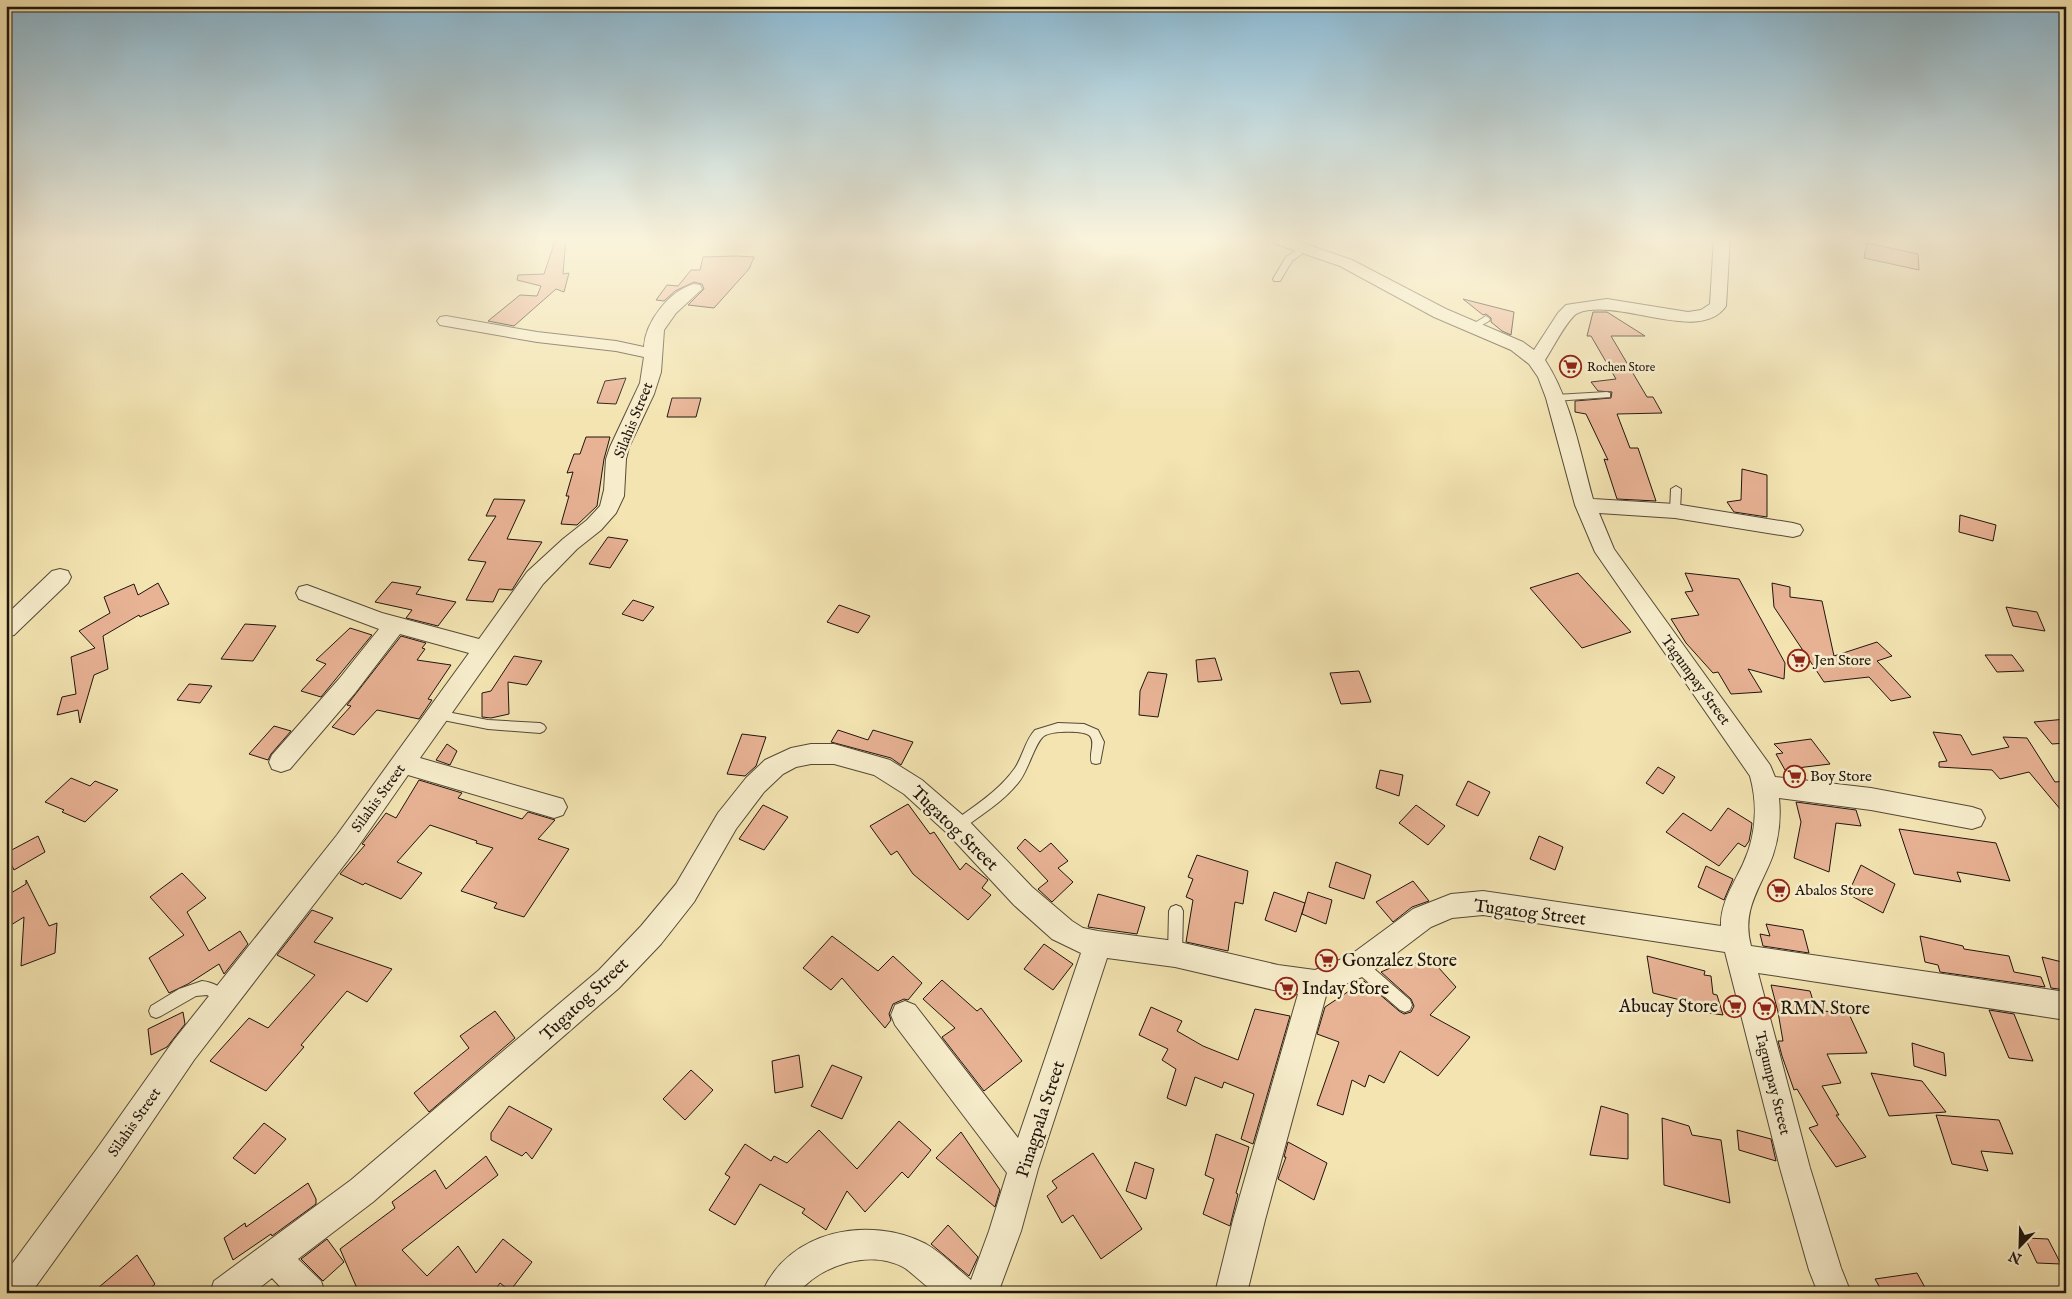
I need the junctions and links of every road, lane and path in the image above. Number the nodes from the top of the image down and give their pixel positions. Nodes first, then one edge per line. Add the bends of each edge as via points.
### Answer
1 (682, 299) edge
2 (1413, 299) edge
3 (1718, 299) edge
4 (446, 321) dead end
5 (654, 354) junction
6 (1536, 360) junction
7 (1607, 395) dead end
8 (1556, 398) junction
9 (1676, 489) dead end
10 (1585, 505) junction
11 (1675, 511) junction
12 (1793, 530) dead end
13 (60, 577) dead end
14 (307, 593) dead end
15 (395, 625) junction
16 (6, 629) edge
17 (484, 649) junction
18 (437, 715) junction
19 (540, 728) dead end
20 (1096, 759) dead end
21 (281, 762) dead end
22 (403, 763) junction
23 (1766, 786) junction
24 (554, 807) dead end
25 (1972, 818) dead end
26 (957, 826) junction
27 (1176, 912) dead end
28 (1098, 944) junction
29 (1739, 950) junction
30 (1175, 954) junction
31 (1359, 965) junction
32 (1315, 982) junction
33 (223, 998) junction
34 (1404, 1005) dead end
35 (2066, 1006) edge
36 (156, 1011) dead end
37 (905, 1015) dead end
38 (1023, 1169) junction
39 (274, 1256) junction
40 (11, 1293) edge
41 (226, 1293) edge
42 (309, 1293) edge
43 (778, 1293) edge
44 (961, 1293) edge
45 (982, 1293) edge
46 (1231, 1293) edge
47 (1835, 1293) edge

1 - 5 street, Silahis Street via 657,325 653,338
2 - 6 street, Tagumpay Street via 1440,313 1479,323
3 - 6 street via 1718,306 1706,314 1688,317 1607,304 1572,309
4 - 5 street
5 - 17 street, Silahis Street via 649,384 620,445 612,500 591,528 535,578
6 - 8 street, Tagumpay Street
7 - 8 lane
8 - 10 street, Tagumpay Street
9 - 11 lane
10 - 11 street
10 - 23 street, Tagumpay Street via 1604,552 1749,754
11 - 12 street
13 - 16 street
14 - 15 street
15 - 17 street
15 - 21 street
17 - 18 street, Silahis Street
18 - 19 lane via 515,728
18 - 22 street, Silahis Street
20 - 26 lane via 1098,738 1094,732 1053,728 1041,732 1020,771 1002,792
22 - 24 street
22 - 33 street, Silahis Street via 340,850
23 - 25 street via 1872,799
23 - 29 street, Tagumpay Street via 1769,810 1763,846 1739,901 1734,921
26 - 28 street, Tugatog Street via 1023,896 1062,930 1078,939
26 - 39 street, Tugatog Street via 914,787 881,767 864,761 834,754 811,754 791,758 774,767 755,785 727,821 685,893 609,979 362,1191
27 - 30 lane
28 - 30 street, Tugatog Street
28 - 38 street, Pinagpala Street
29 - 31 street, Tugatog Street via 1483,903 1451,906 1422,918
29 - 35 street, Tugatog Street
29 - 47 street, Tagumpay Street via 1795,1168 1825,1270
30 - 32 street, Tugatog Street via 1278,978
31 - 32 street, Tugatog Street
31 - 34 lane
32 - 46 street
33 - 36 lane via 202,988
33 - 40 street, Silahis Street
37 - 38 street
38 - 45 street, Pinagpala Street
39 - 41 street, Tugatog Street
39 - 42 street
43 - 44 street via 798,1270 823,1254 854,1245 885,1245 913,1255

